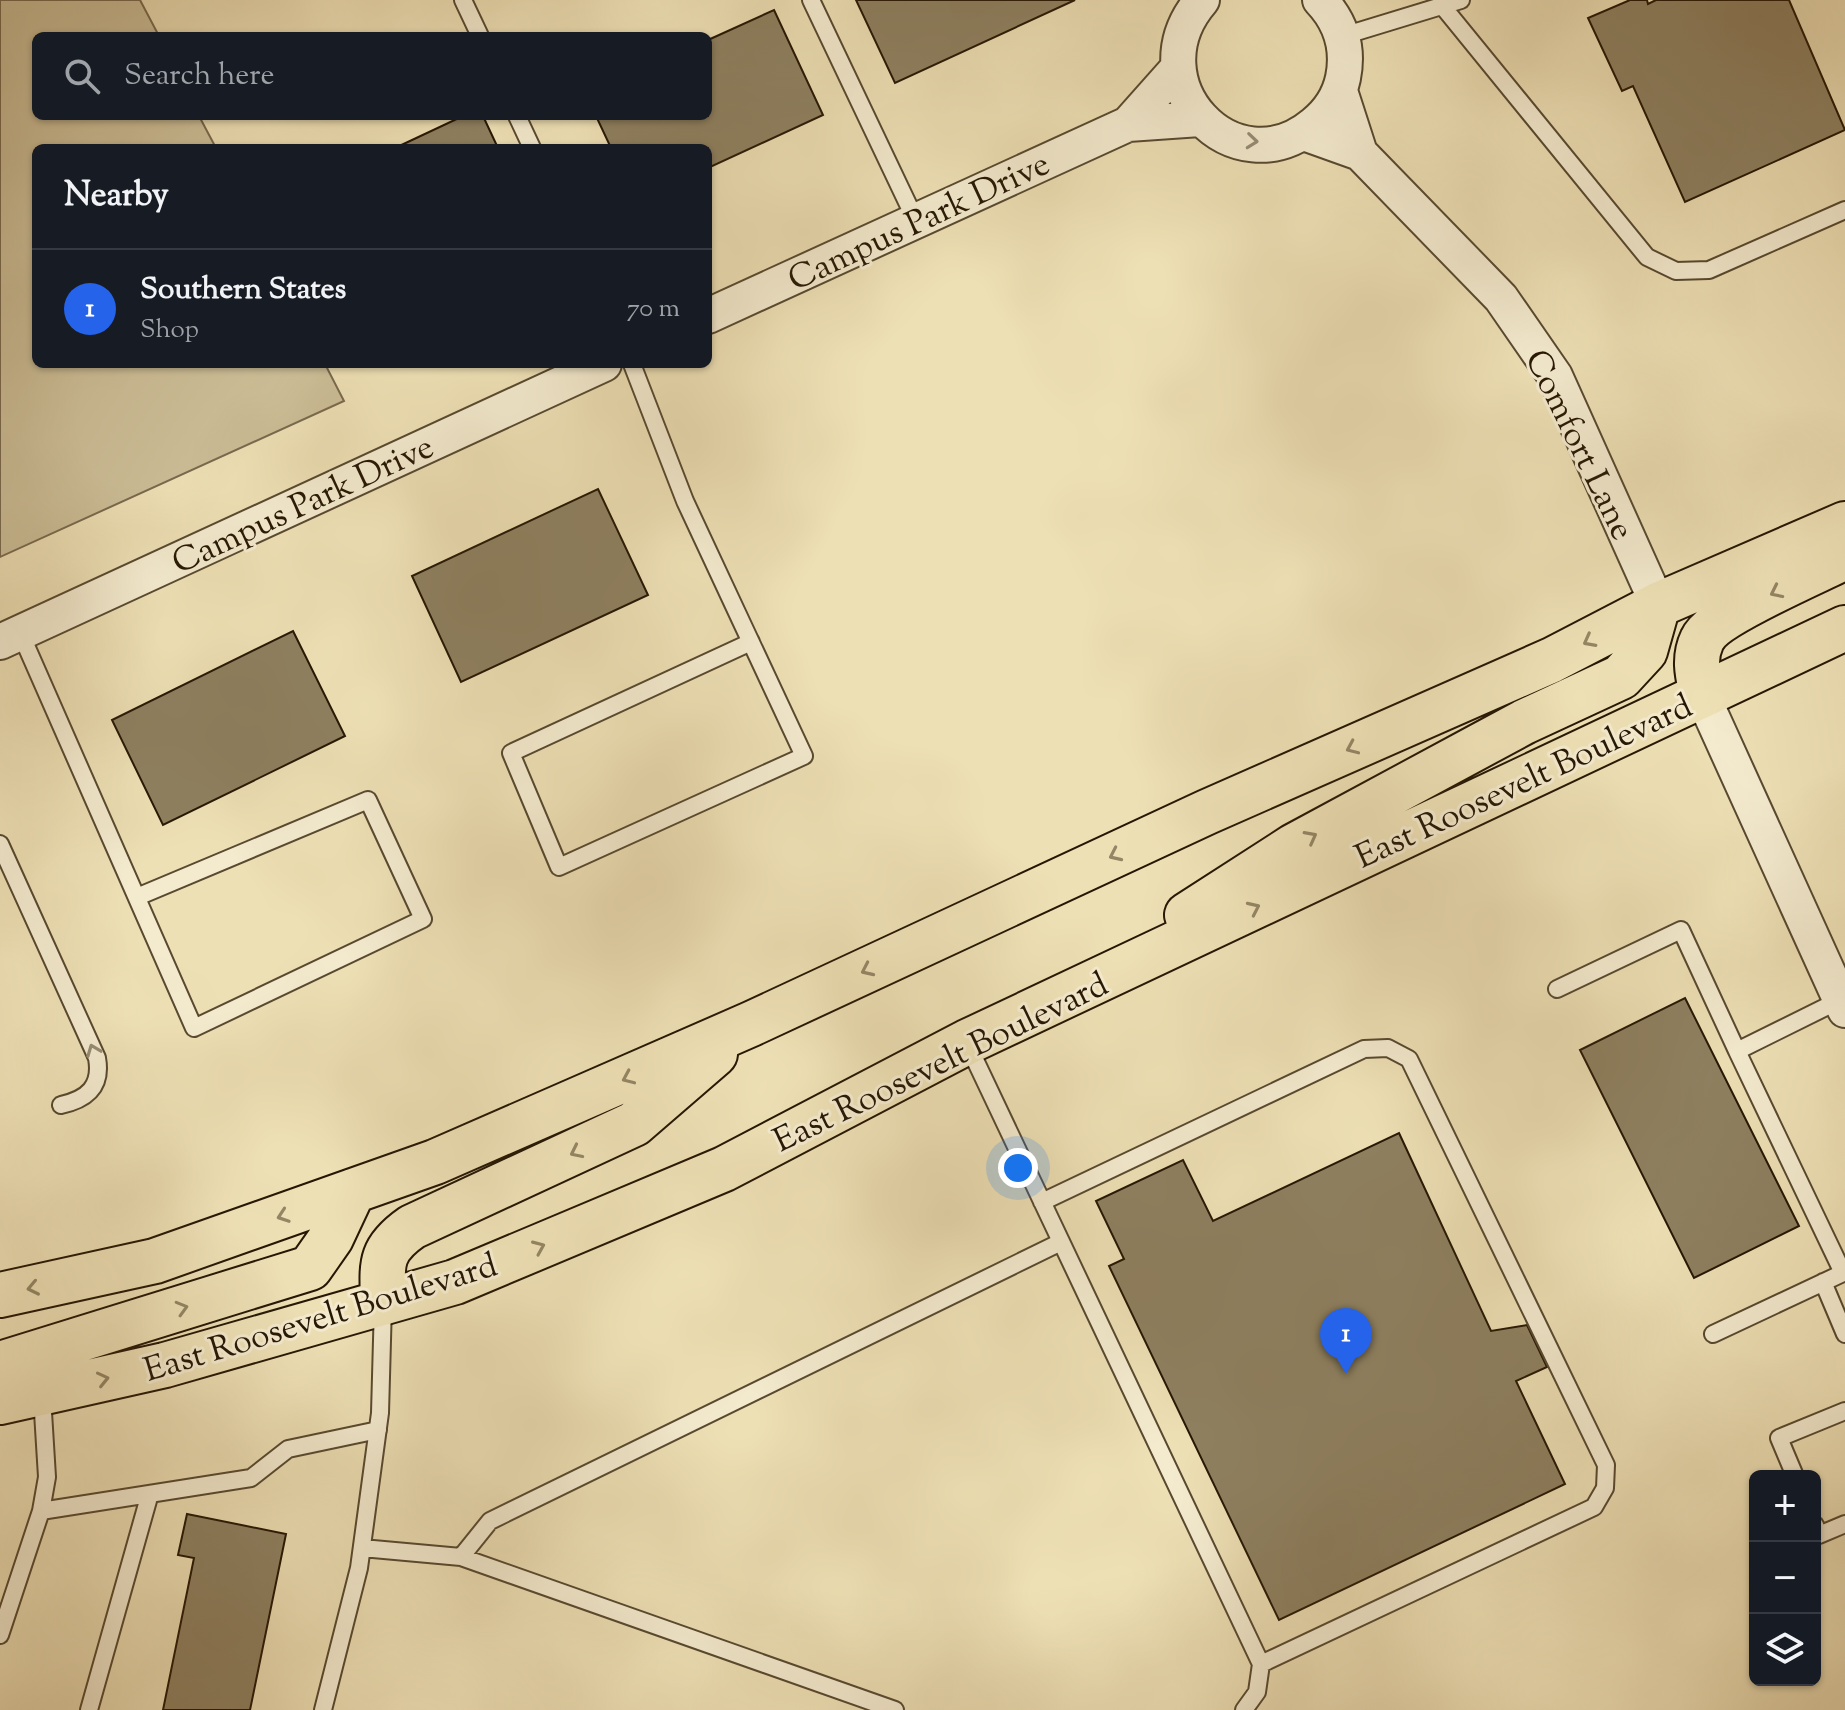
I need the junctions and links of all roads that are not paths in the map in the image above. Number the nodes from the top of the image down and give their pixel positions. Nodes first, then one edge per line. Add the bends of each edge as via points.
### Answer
1 (463, 0) edge
2 (811, 0) edge
3 (1202, 0) edge
4 (1320, 0) edge
5 (1461, 0) edge
6 (1444, 8) junction
7 (478, 32) edge
8 (1343, 36) junction
9 (1176, 70) junction
10 (1340, 91) junction
11 (1200, 119) junction
12 (519, 120) edge
13 (1128, 124) junction
14 (1304, 133) junction
15 (530, 144) edge
16 (1360, 153) junction
17 (1845, 210) edge
18 (916, 221) junction
19 (712, 314) edge
20 (595, 368) edge
21 (634, 368) edge
22 (1845, 524) edge
23 (1845, 557) edge
24 (1658, 605) junction
25 (1845, 628) edge
26 (10, 637) edge
27 (751, 642) junction
28 (1702, 695) junction
29 (0, 844) edge
30 (137, 897) junction
31 (1110, 977) junction
32 (1557, 989) dead end
33 (1843, 1005) edge
34 (751, 1024) junction
35 (967, 1042) junction
36 (1737, 1051) junction
37 (61, 1105) dead end
38 (353, 1191) junction
39 (1042, 1202) junction
40 (1061, 1242) junction
41 (1823, 1282) junction
42 (0, 1295) edge
43 (383, 1302) junction
44 (1713, 1334) dead end
45 (1845, 1334) edge
46 (31, 1371) edge
47 (0, 1402) edge
48 (1845, 1411) edge
49 (378, 1430) junction
50 (1792, 1470) edge
51 (149, 1497) junction
52 (41, 1511) junction
53 (1845, 1524) edge
54 (1821, 1534) edge
55 (362, 1548) junction
56 (461, 1557) junction
57 (0, 1635) edge
58 (1261, 1664) junction
59 (89, 1710) edge
60 (323, 1710) edge
61 (895, 1710) edge
62 (1244, 1710) edge

1 - 7 lane
2 - 18 lane
3 - 9 street via 1188,16 1178,42
4 - 8 street
5 - 6 lane
6 - 8 lane
6 - 17 lane via 1647,257 1676,271 1709,270
8 - 10 street, Comfort Lane via 1346,64
9 - 11 street
9 - 13 street, Campus Park Drive
10 - 14 street via 1325,115
10 - 16 street, Comfort Lane
11 - 13 street, Campus Park Drive
11 -> 14 street via 1223,135 1250,144 1278,143
12 - 15 lane
13 - 18 street, Campus Park Drive
14 - 16 street, Comfort Lane
16 - 24 street, Comfort Lane via 1501,298 1555,376
18 - 19 street, Campus Park Drive
20 - 26 street, Campus Park Drive
21 - 27 lane via 685,501
22 - 24 highway
23 -> 28 highway via 1707,632 1696,667
31 -> 24 highway via 1199,905 1294,846 1524,722 1621,677 1645,651
24 -> 34 highway via 1552,660 1207,812
25 - 28 highway, East Roosevelt Boulevard
26 - 30 lane
27 - 27 lane via 804,756 559,867 511,753
31 -> 28 highway, East Roosevelt Boulevard
28 - 33 street
37 -> 29 lane via 80,1101 94,1089 100,1074 97,1058
30 - 30 lane via 194,1028 423,919 368,800
31 - 35 highway, East Roosevelt Boulevard
32 - 36 lane via 1681,930
33 - 36 lane
34 -> 38 highway via 435,1162
34 -> 43 highway via 634,1124 392,1241 382,1263
35 - 39 lane
43 -> 35 highway, East Roosevelt Boulevard via 455,1282 724,1169
36 - 41 lane via 1843,1273
38 -> 42 highway via 155,1261
46 -> 38 highway via 310,1268
39 - 40 lane
39 - 58 lane via 1364,1049 1388,1048 1409,1059 1606,1465 1605,1488 1594,1507
40 - 56 lane via 490,1521
40 - 58 lane
41 - 44 lane
41 - 45 lane
46 -> 43 highway, East Roosevelt Boulevard via 165,1365
43 - 49 lane
46 - 47 highway, East Roosevelt Boulevard
46 - 52 lane via 47,1477
48 - 50 lane via 1779,1438
49 - 51 lane via 288,1449 251,1478
49 - 55 lane
51 - 52 lane
51 - 59 lane
52 - 57 lane
53 - 54 lane
55 - 56 lane
55 - 60 lane
56 - 61 lane
58 - 62 lane via 1257,1692

